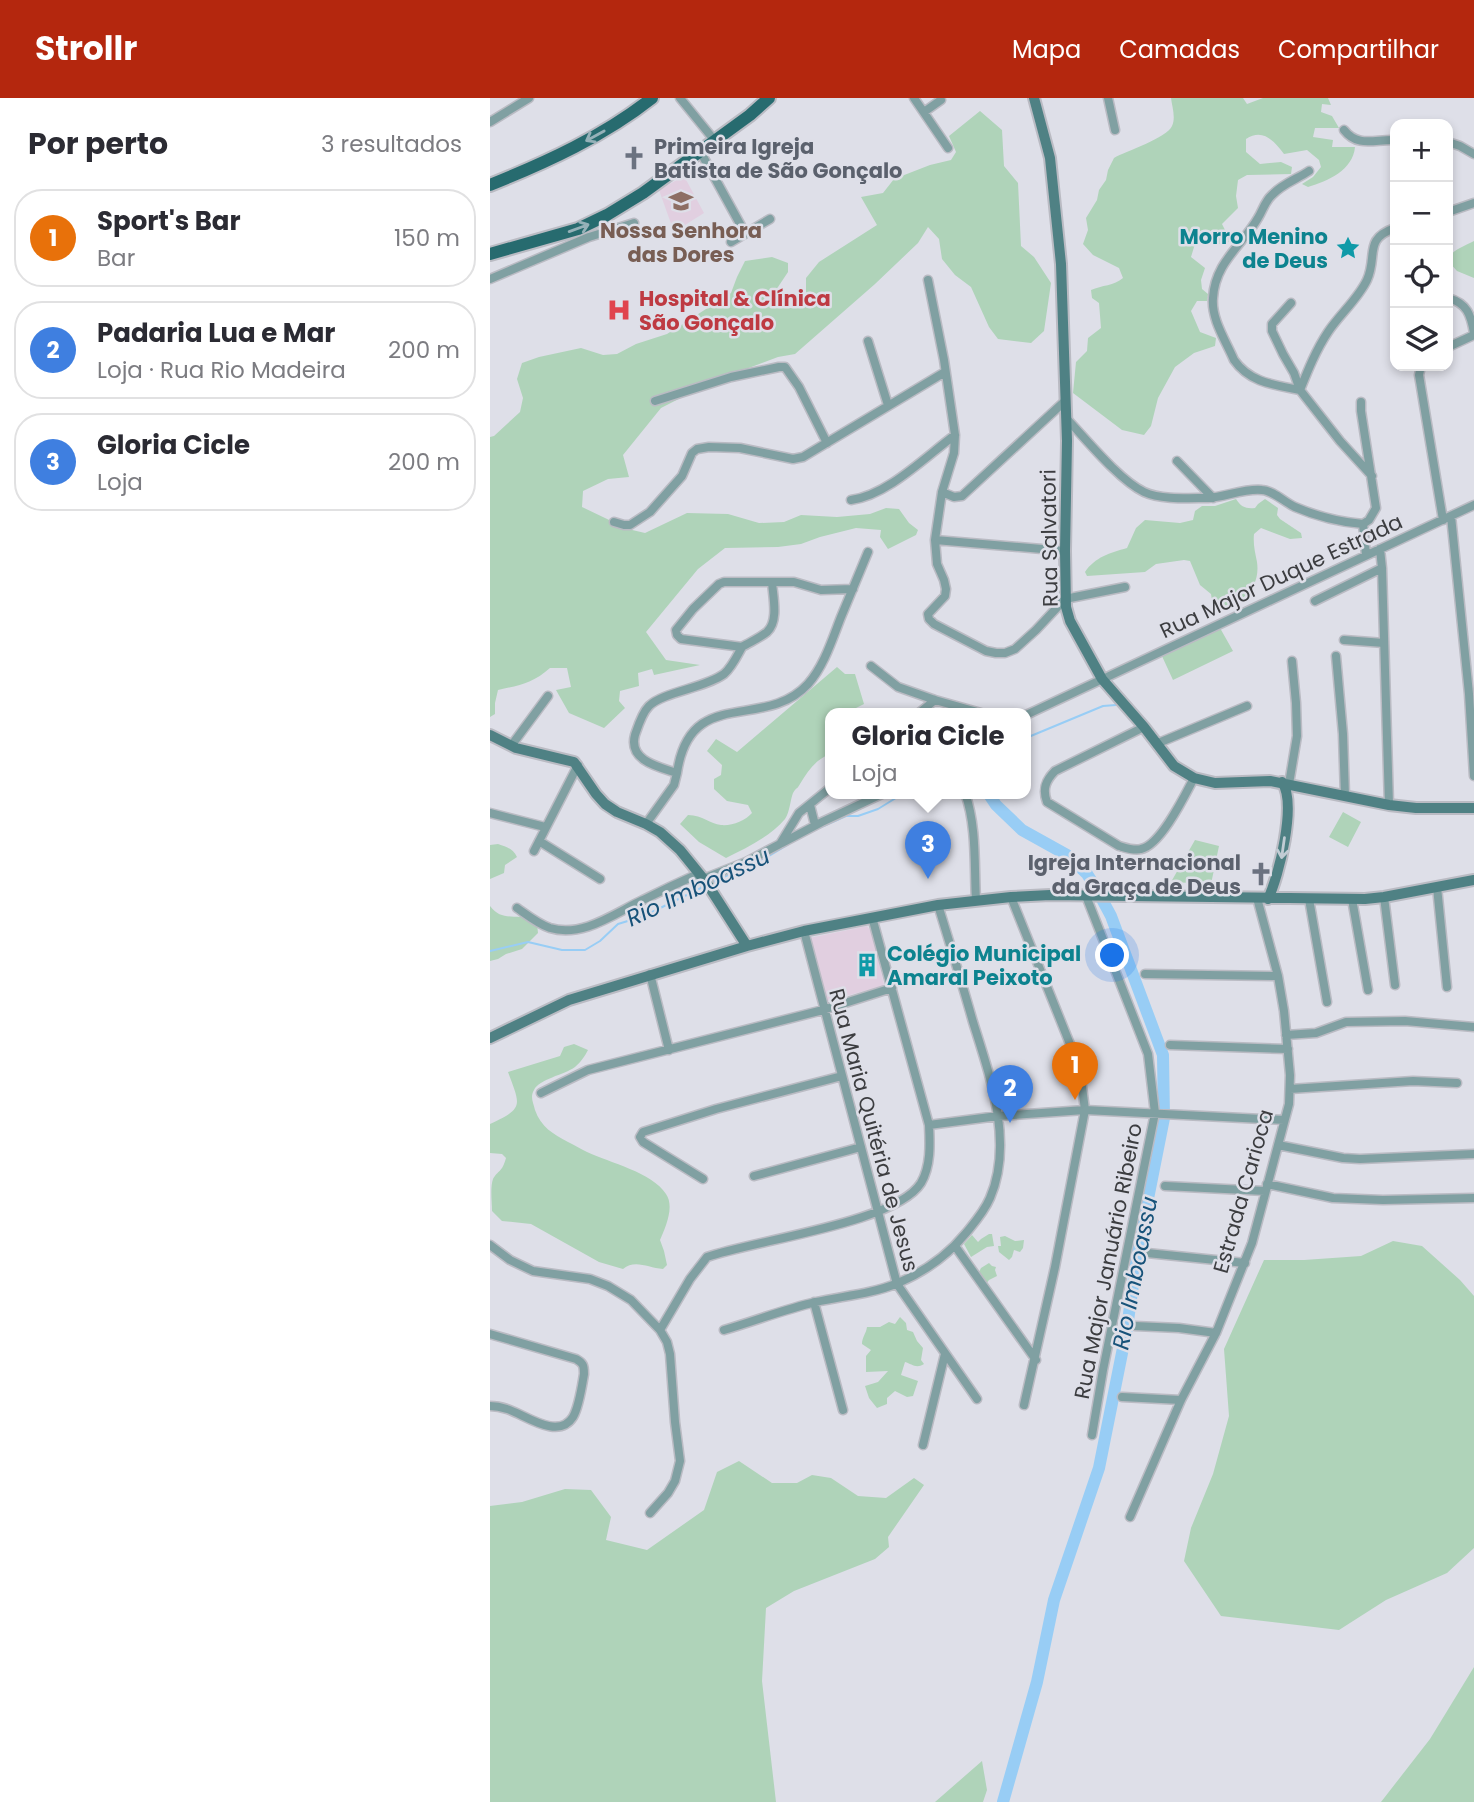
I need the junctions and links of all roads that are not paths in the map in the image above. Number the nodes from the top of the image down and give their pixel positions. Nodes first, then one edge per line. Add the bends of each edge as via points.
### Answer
1 (529, 98) edge
2 (652, 98) edge
3 (680, 98) edge
4 (769, 98) edge
5 (914, 98) edge
6 (1034, 98) edge
7 (1108, 98) edge
8 (941, 100) dead end
9 (924, 112) junction
10 (490, 122) edge
11 (1115, 130) dead end
12 (1344, 130) dead end
13 (1390, 140) edge
14 (715, 141) junction
15 (1453, 144) edge
16 (948, 148) dead end
17 (700, 151) junction
18 (1474, 154) edge
19 (1309, 171) dead end
20 (490, 185) edge
21 (1474, 202) edge
22 (1453, 210) edge
23 (770, 219) dead end
24 (634, 223) dead end
25 (1390, 230) edge
26 (746, 233) junction
27 (554, 236) junction
28 (731, 242) dead end
29 (559, 249) junction
30 (490, 254) edge
31 (491, 278) edge
32 (928, 280) dead end
33 (1453, 299) edge
34 (1291, 303) dead end
35 (1471, 309) edge
36 (1474, 334) edge
37 (868, 341) dead end
38 (1453, 344) edge
39 (1420, 371) edge
40 (945, 372) junction
41 (1300, 390) junction
42 (655, 401) dead end
43 (1065, 401) junction
44 (1361, 402) dead end
45 (888, 405) junction
46 (1066, 418) junction
47 (955, 435) junction
48 (827, 443) junction
49 (1177, 461) dead end
50 (1372, 476) junction
51 (942, 492) junction
52 (1213, 498) junction
53 (851, 500) dead end
54 (1474, 505) edge
55 (1447, 518) junction
56 (614, 522) dead end
57 (1363, 524) junction
58 (935, 540) junction
59 (1380, 549) junction
60 (1065, 551) junction
61 (868, 552) dead end
62 (1366, 555) junction
63 (1382, 568) junction
64 (772, 582) junction
65 (1125, 587) dead end
66 (852, 589) junction
67 (1065, 599) junction
68 (1315, 601) dead end
69 (1344, 640) dead end
70 (1384, 643) junction
71 (742, 647) junction
72 (1336, 656) dead end
73 (1292, 661) dead end
74 (871, 666) dead end
75 (1102, 679) junction
76 (548, 696) dead end
77 (934, 700) junction
78 (1247, 706) dead end
79 (925, 708) edge
80 (963, 708) edge
81 (1031, 713) edge
82 (1144, 727) junction
83 (490, 735) edge
84 (1156, 744) junction
85 (510, 746) junction
86 (578, 765) junction
87 (677, 773) junction
88 (1474, 776) edge
89 (1194, 778) junction
90 (1289, 787) junction
91 (825, 792) edge
92 (1345, 796) junction
93 (871, 799) edge
94 (967, 799) edge
95 (810, 805) junction
96 (1389, 805) junction
97 (1474, 808) edge
98 (490, 813) edge
99 (646, 824) junction
100 (815, 825) junction
101 (545, 827) junction
102 (539, 841) junction
103 (780, 844) junction
104 (534, 851) dead end
105 (600, 879) dead end
106 (1474, 880) edge
107 (705, 881) junction
108 (1437, 887) junction
109 (1090, 896) junction
110 (1011, 897) junction
111 (1384, 897) junction
112 (1262, 899) junction
113 (1309, 899) junction
114 (1352, 899) junction
115 (976, 901) junction
116 (938, 905) junction
117 (517, 908) dead end
118 (873, 917) junction
119 (804, 931) junction
120 (747, 946) junction
121 (650, 974) junction
122 (1145, 974) dead end
123 (1278, 976) junction
124 (1395, 985) dead end
125 (1447, 987) dead end
126 (892, 988) junction
127 (1368, 990) dead end
128 (1327, 1002) dead end
129 (823, 1010) junction
130 (1474, 1027) edge
131 (1286, 1035) junction
132 (490, 1038) edge
133 (1170, 1045) dead end
134 (1288, 1049) junction
135 (669, 1050) junction
136 (842, 1076) junction
137 (1457, 1083) dead end
138 (1290, 1089) junction
139 (541, 1093) dead end
140 (1085, 1110) junction
141 (1158, 1113) junction
142 (998, 1116) junction
143 (1284, 1120) junction
144 (929, 1125) junction
145 (1278, 1145) junction
146 (861, 1147) junction
147 (1474, 1154) edge
148 (754, 1176) dead end
149 (703, 1179) dead end
150 (1165, 1186) dead end
151 (1266, 1187) junction
152 (1474, 1198) edge
153 (878, 1213) junction
154 (490, 1245) edge
155 (955, 1246) junction
156 (1147, 1253) dead end
157 (1245, 1263) junction
158 (897, 1284) junction
159 (814, 1302) junction
160 (1135, 1326) dead end
161 (660, 1330) junction
162 (724, 1330) dead end
163 (1216, 1333) junction
164 (490, 1334) edge
165 (945, 1354) junction
166 (1036, 1360) junction
167 (1122, 1397) dead end
168 (976, 1399) dead end
169 (1181, 1400) junction
170 (1024, 1405) dead end
171 (490, 1406) edge
172 (843, 1410) dead end
173 (1092, 1435) dead end
174 (923, 1445) dead end
175 (650, 1513) dead end
176 (1130, 1517) dead end

1 - 10 street
2 -> 20 main road via 585,142
3 - 14 street
4 - 14 main road
5 - 9 street
6 - 43 main road, Rua Salvatori via 1054,179
7 - 11 street
8 - 9 street
9 - 16 street
12 - 13 street via 1358,141
14 - 17 main road
15 - 18 street
17 - 26 street
27 -> 17 main road via 589,225 624,205
19 - 41 street via 1268,199 1231,251 1213,297 1213,310 1238,366 1271,386
21 - 22 street
23 - 26 street
24 - 29 street
25 - 41 street via 1377,238 1366,283 1328,333
26 - 28 street
27 - 29 street
27 - 30 main road
29 - 31 street
32 - 40 street
33 - 35 street
34 - 41 street via 1272,324 1272,331
35 - 36 street
36 - 38 street
37 - 45 street
39 - 55 street
40 - 45 street
40 - 47 street
41 - 50 street
42 - 48 street via 732,377 785,367
43 - 46 main road, Rua Salvatori
43 - 51 street via 968,492 954,497
44 - 50 street
45 - 48 street
46 - 52 street via 1124,478 1145,492 1171,498
46 - 60 main road, Rua Salvatori
47 - 51 street
47 - 53 street via 891,484
48 - 56 street via 793,459 740,448 697,449 682,476 650,512 630,524
49 - 52 street
50 - 57 street via 1376,508
51 - 58 street
52 - 57 street via 1264,490 1314,514
54 - 55 street, Rua Major Duque Estrada
55 - 59 street, Rua Major Duque Estrada
55 - 88 street via 1469,694
57 - 62 street
58 - 60 street
58 - 67 street via 937,565 946,589 929,619 986,651 1015,649
59 - 62 street, Rua Major Duque Estrada
59 - 63 street
60 - 67 main road, Rua Salvatori
61 - 66 street
62 - 75 street, Rua Major Duque Estrada
63 - 68 street
63 - 70 street
64 - 66 street via 794,582 821,590
64 - 71 street via 772,624 768,632
64 - 71 street via 719,584 676,630 681,639
65 - 67 street
66 - 87 street via 809,683 784,702 704,722 686,742
67 - 75 main road, Rua Salvatori via 1070,621
69 - 70 street
70 - 96 street
71 - 87 street via 723,674 650,705 644,714 634,749 649,764
72 - 92 street
73 - 90 street via 1297,736
74 - 77 street via 898,687
75 - 81 street, Rua Major Duque Estrada
75 - 82 main road, Rua Salvatori
76 - 85 street
77 - 79 street
77 - 80 street
78 - 84 street
82 - 84 main road, Rua Salvatori
82 - 89 street via 1055,771 1044,790 1047,802 1119,846 1140,850 1158,838
83 - 85 main road
84 - 89 main road, Rua Salvatori via 1174,766
85 - 86 main road
86 - 99 main road via 605,804
86 - 101 street
87 - 99 street
89 - 90 main road
90 - 92 main road
90 -> 112 main road via 1281,863
91 - 95 street
92 - 96 main road
93 - 100 street
94 - 115 street
95 - 100 street
95 - 103 street via 799,813
96 - 97 main road
98 - 101 street
99 - 107 main road via 671,840
100 - 103 street
101 - 102 street
102 - 104 street
102 - 105 street
103 - 107 street
106 - 108 main road
107 - 117 street via 640,901 579,929 552,929
107 - 120 main road
108 - 111 main road
108 - 125 street
109 - 110 main road
109 - 112 main road
109 - 141 street, Rua Major Januário Ribeiro via 1148,1055
110 - 115 main road
110 - 140 street via 1074,1054
111 - 114 main road
111 - 124 street
112 - 113 main road
112 - 123 street, Estrada Carioca
113 - 114 main road
113 - 128 street
114 - 127 street
115 - 116 main road
116 - 118 main road
116 - 142 street
118 - 119 main road
118 - 126 street
119 - 120 main road
119 - 129 street, Rua Maria Quitéria de Jesus
120 - 121 main road
121 - 132 main road via 569,1000
121 - 135 street
122 - 123 street
123 - 131 street, Estrada Carioca
126 - 129 street
126 - 144 street
129 - 135 street
129 - 136 street, Rua Maria Quitéria de Jesus
130 - 131 street via 1346,1022 1316,1033
131 - 134 street, Estrada Carioca
133 - 134 street
134 - 138 street, Estrada Carioca
135 - 139 street via 588,1070
136 - 146 street, Rua Maria Quitéria de Jesus
136 - 149 street via 643,1132 643,1142
137 - 138 street via 1413,1081
138 - 143 street, Estrada Carioca
140 - 141 street
140 - 142 street
140 - 166 street
141 - 143 street
141 - 173 street, Rua Major Januário Ribeiro
142 - 144 street
142 - 155 street via 995,1185 981,1215
143 - 145 street, Estrada Carioca
144 - 153 street via 929,1158 921,1183
145 - 147 street via 1360,1159
145 - 151 street, Estrada Carioca
146 - 148 street
146 - 153 street, Rua Maria Quitéria de Jesus
150 - 151 street
151 - 152 street via 1333,1198
151 - 157 street, Estrada Carioca
153 - 158 street, Rua Maria Quitéria de Jesus
153 - 161 street via 707,1257
154 - 161 street via 533,1271 608,1286 631,1300
155 - 158 street
155 - 166 street
156 - 157 street
157 - 163 street, Estrada Carioca
158 - 159 street
158 - 165 street, Rua Maria Quitéria de Jesus
159 - 162 street
159 - 172 street
160 - 163 street
161 - 175 street via 670,1354 680,1461 675,1481
163 - 169 street, Estrada Carioca
164 - 171 street via 576,1360 582,1363 584,1374 574,1416 565,1424 540,1425 506,1408
165 - 168 street, Rua Maria Quitéria de Jesus
165 - 174 street
166 - 170 street
167 - 169 street
169 - 176 street, Estrada Carioca

